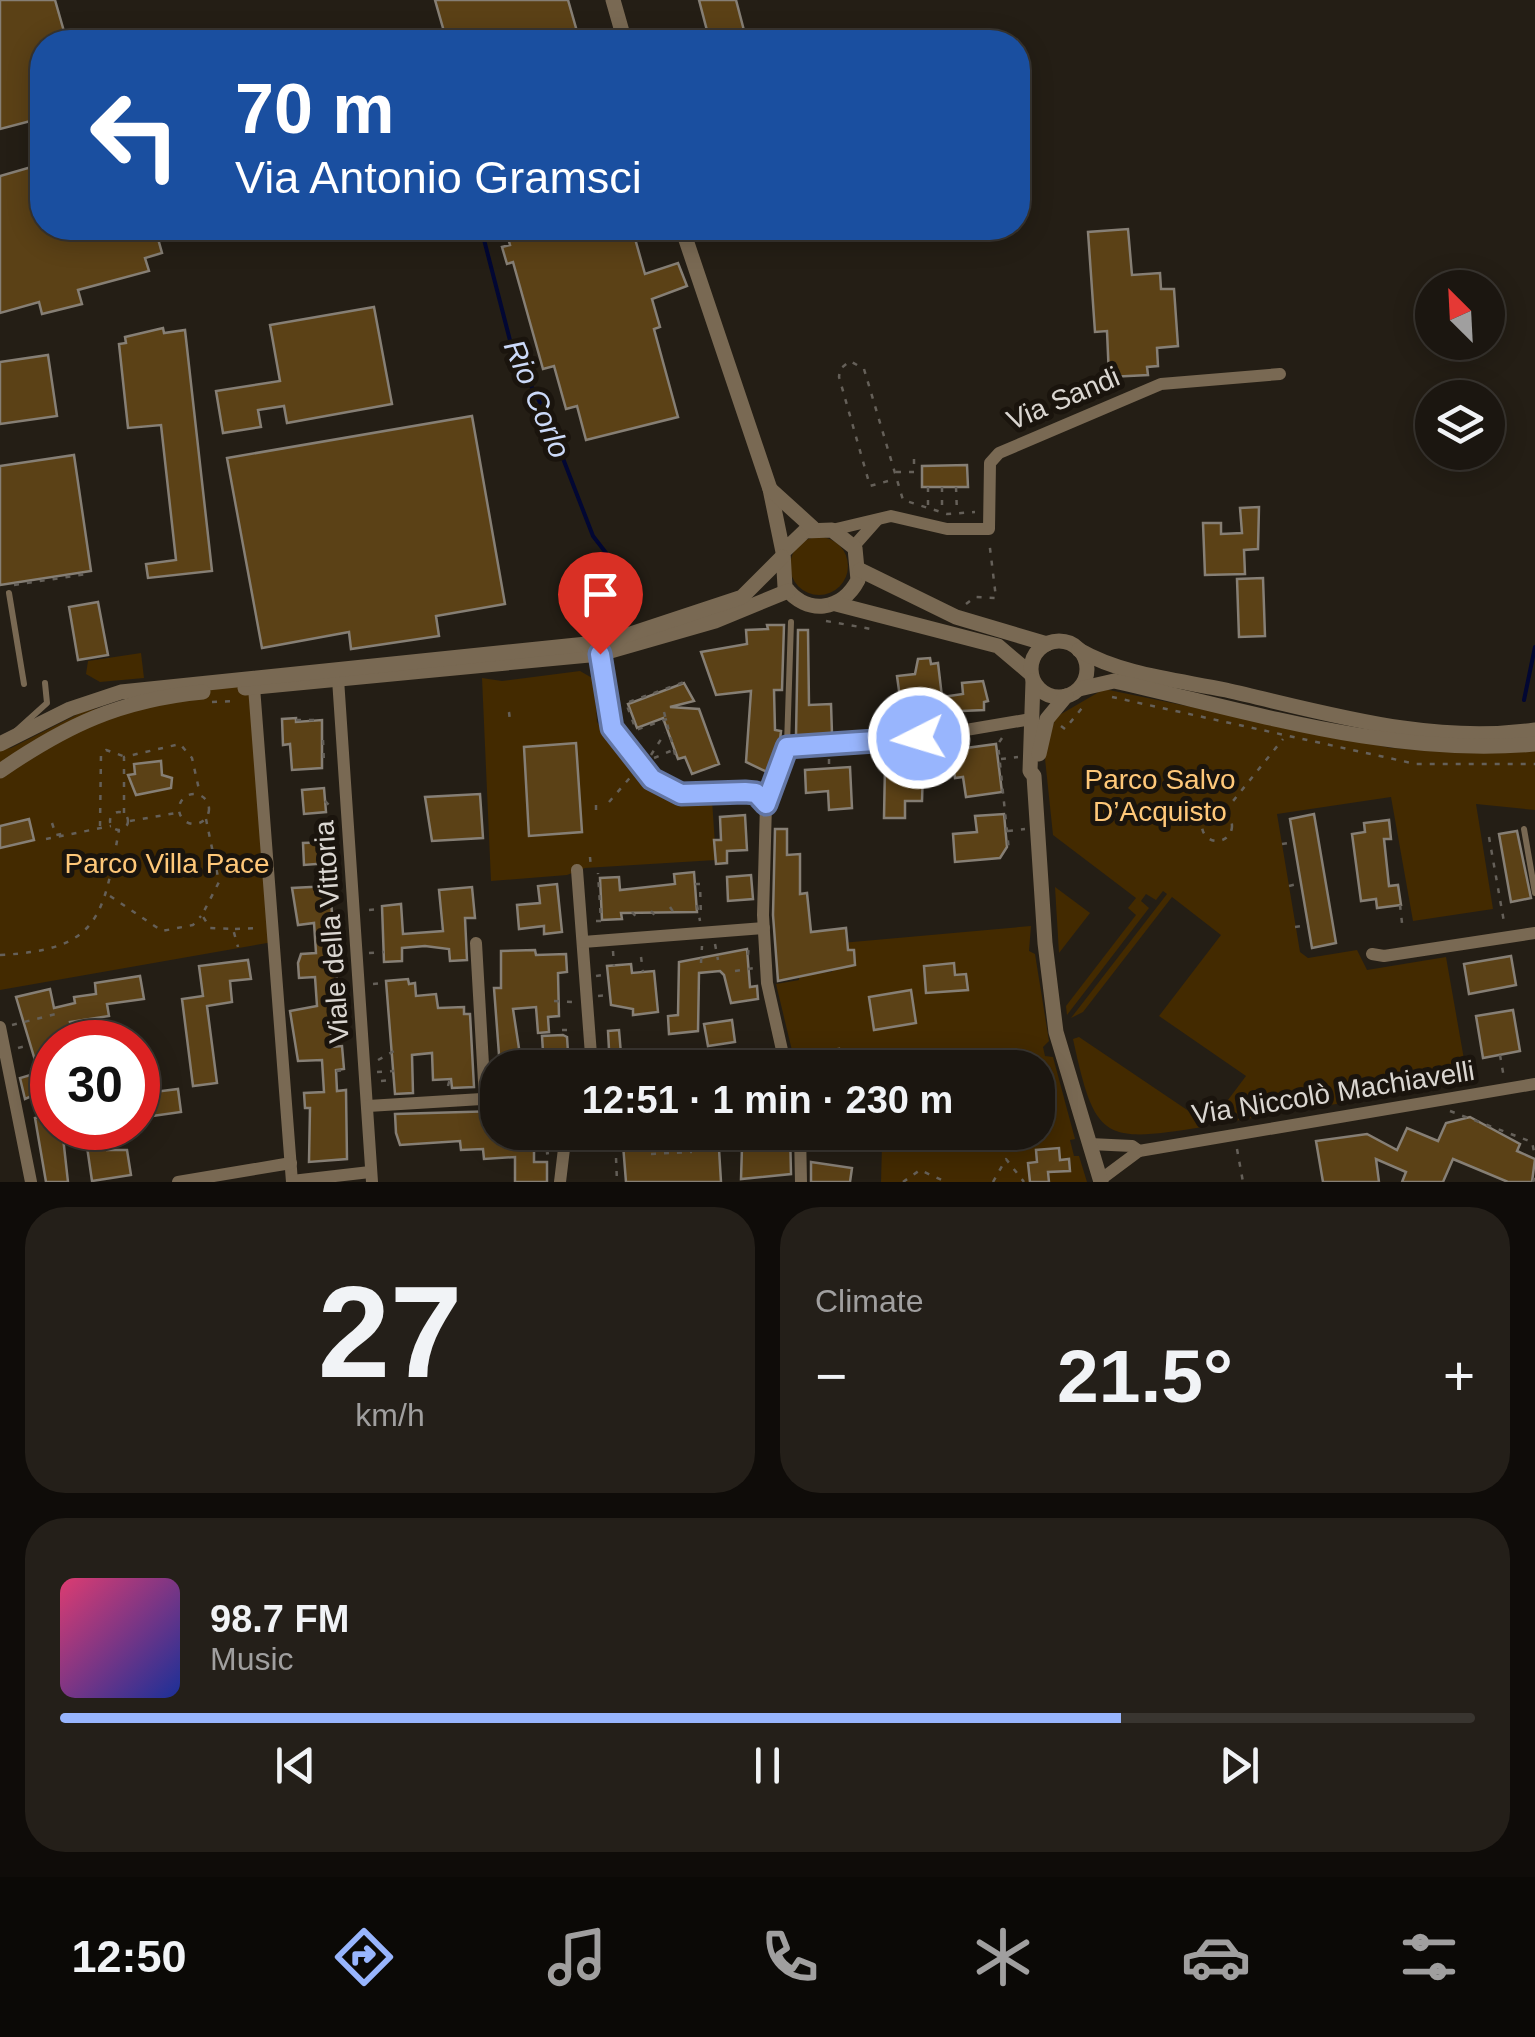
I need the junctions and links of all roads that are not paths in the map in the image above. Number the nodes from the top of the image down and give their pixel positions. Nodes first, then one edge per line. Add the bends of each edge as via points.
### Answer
1 (613, 0) edge
2 (622, 30) edge
3 (686, 240) edge
4 (1280, 374) dead end
5 (770, 489) junction
6 (877, 520) junction
7 (813, 528) junction
8 (832, 530) junction
9 (854, 546) junction
10 (783, 555) junction
11 (860, 570) junction
12 (788, 592) junction
13 (8, 593) dead end
14 (836, 604) junction
15 (791, 622) dead end
16 (1047, 644) junction
17 (1080, 650) junction
18 (600, 654) junction
19 (1032, 677) junction
20 (338, 679) junction
21 (44, 683) dead end
22 (24, 684) dead end
23 (254, 687) junction
24 (1072, 693) junction
25 (1031, 720) junction
26 (1535, 730) edge
27 (5, 742) edge
28 (1535, 744) edge
29 (787, 747) junction
30 (0, 771) edge
31 (1034, 776) junction
32 (766, 804) junction
33 (1524, 830) dead end
34 (584, 869) road end
35 (1535, 893) edge
36 (764, 928) junction
37 (1535, 932) edge
38 (583, 942) junction
39 (476, 943) dead end
40 (1372, 954) dead end
41 (3, 1027) edge
42 (487, 1050) edge
43 (591, 1050) edge
44 (782, 1050) edge
45 (1535, 1084) edge
46 (480, 1100) edge
47 (368, 1106) junction
48 (1090, 1144) junction
49 (563, 1150) edge
50 (800, 1150) edge
51 (1139, 1150) junction
52 (291, 1163) junction
53 (371, 1177) edge
54 (1101, 1181) edge
55 (31, 1182) edge
56 (178, 1182) edge
57 (292, 1182) edge
58 (560, 1182) edge
59 (801, 1182) edge

1 - 2 street
3 - 5 street
4 - 6 street, Via Sandi via 1161,384 1000,452 990,464 988,529 946,530 899,516
5 - 7 street
5 - 10 street
6 - 8 street
6 - 9 street
7 - 8 street
7 - 10 street via 794,537
8 - 9 street
9 - 11 street
10 - 12 street
10 - 27 street via 742,596 606,642 121,692
11 - 14 street
11 - 16 street via 956,617
12 - 14 street via 812,606
12 - 18 street
13 - 22 lane
14 - 19 street via 998,646
15 - 29 lane
16 - 17 street via 1064,641
16 - 19 street via 1034,656
17 - 24 street via 1087,669
17 - 26 street via 1128,669 1374,725
18 - 20 street
18 - 32 street via 612,728 652,779 681,794 756,793
19 - 24 street via 1048,696
19 - 25 street
20 - 23 street
20 - 47 street, Viale della Vittoria
21 - 27 lane via 48,704
23 - 30 street via 90,716
23 - 52 street
24 - 28 street via 1114,681 1372,739 1424,746
24 - 31 street via 1042,731
25 - 29 street via 919,738
25 - 31 street
29 - 32 street
31 - 48 street via 1054,1017
32 - 36 street
33 - 35 lane
34 - 38 street
36 - 38 street
36 - 44 street via 767,984
37 - 40 street
38 - 43 street
39 - 42 street
41 - 55 street
45 - 51 street, Via Niccolò Machiavelli
46 - 47 street
47 - 53 street, Viale della Vittoria
48 - 51 street, Via Niccolò Machiavelli
48 - 54 street
49 - 58 street
50 - 59 street
51 - 54 street, Via Niccolò Machiavelli
52 - 56 street
52 - 57 street
53 - 57 street

